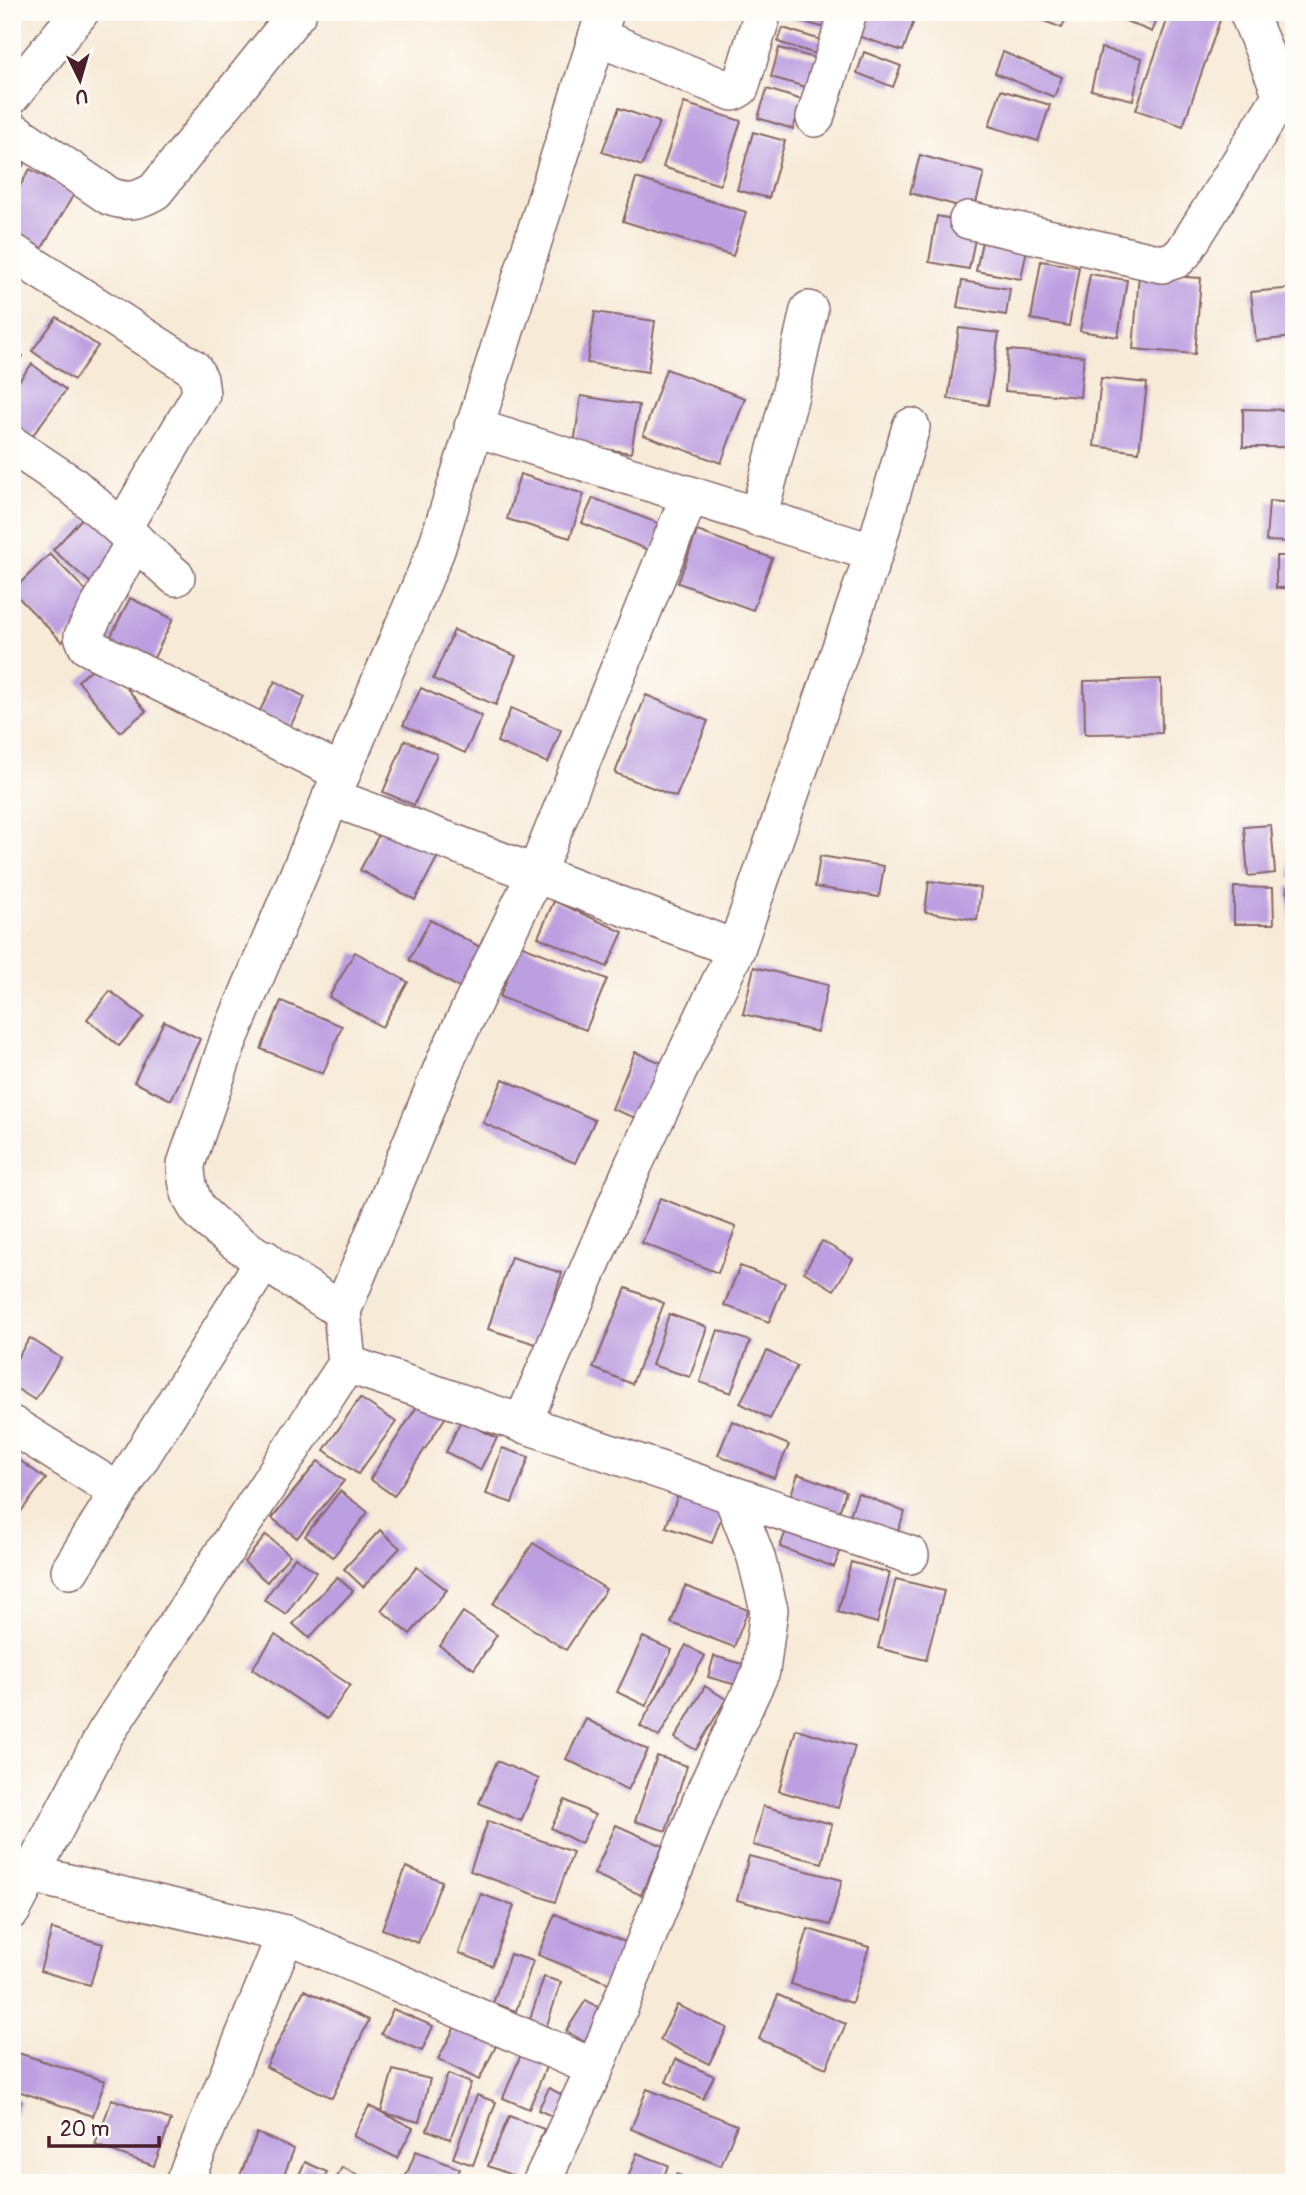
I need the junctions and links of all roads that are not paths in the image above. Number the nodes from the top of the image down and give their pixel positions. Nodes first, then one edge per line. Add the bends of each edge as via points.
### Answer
1 (80, 12) edge
2 (298, 12) edge
3 (763, 12) edge
4 (848, 12) edge
5 (1248, 12) edge
6 (601, 25) edge
7 (12, 95) edge
8 (1288, 97) edge
9 (816, 118) dead end
10 (12, 130) edge
11 (968, 220) dead end
12 (12, 252) edge
13 (809, 310) dead end
14 (473, 427) junction
15 (911, 427) dead end
16 (12, 445) edge
17 (690, 495) junction
18 (758, 518) junction
19 (128, 534) junction
20 (874, 553) junction
21 (176, 577) dead end
22 (336, 785) junction
23 (536, 873) junction
24 (736, 949) junction
25 (265, 1259) junction
26 (342, 1311) junction
27 (347, 1364) junction
28 (522, 1424) junction
29 (12, 1425) edge
30 (119, 1492) junction
31 (732, 1495) junction
32 (910, 1555) dead end
33 (69, 1570) dead end
34 (30, 1874) junction
35 (12, 1910) edge
36 (286, 1934) junction
37 (595, 2068) junction
38 (184, 2183) edge
39 (541, 2183) edge

1 - 7 street
2 - 10 street via 155,191 142,199 124,202 109,195
3 - 6 street via 740,88 733,92
4 - 9 street
5 - 8 street
6 - 14 street
8 - 11 street via 1177,259 1162,264
12 - 19 street via 192,368 199,379 201,394
13 - 18 street
14 - 17 street
14 - 22 street via 436,550
15 - 20 street
16 - 19 street via 72,485
17 - 18 street
17 - 23 street
18 - 20 street
19 - 21 street
19 - 22 street via 83,636 86,646
20 - 24 street
22 - 23 street
22 - 25 street via 229,1039 186,1164 186,1181 196,1207 214,1226
23 - 24 street
23 - 26 street via 447,1057
24 - 28 street via 634,1164
25 - 26 street
25 - 30 street
26 - 27 street
27 - 28 street
27 - 34 street via 105,1734
28 - 31 street
29 - 30 street
30 - 33 street
31 - 32 street
31 - 37 street via 756,1557 769,1610 761,1671 707,1787
34 - 35 street
34 - 36 street
36 - 37 street
36 - 38 street
37 - 39 street

